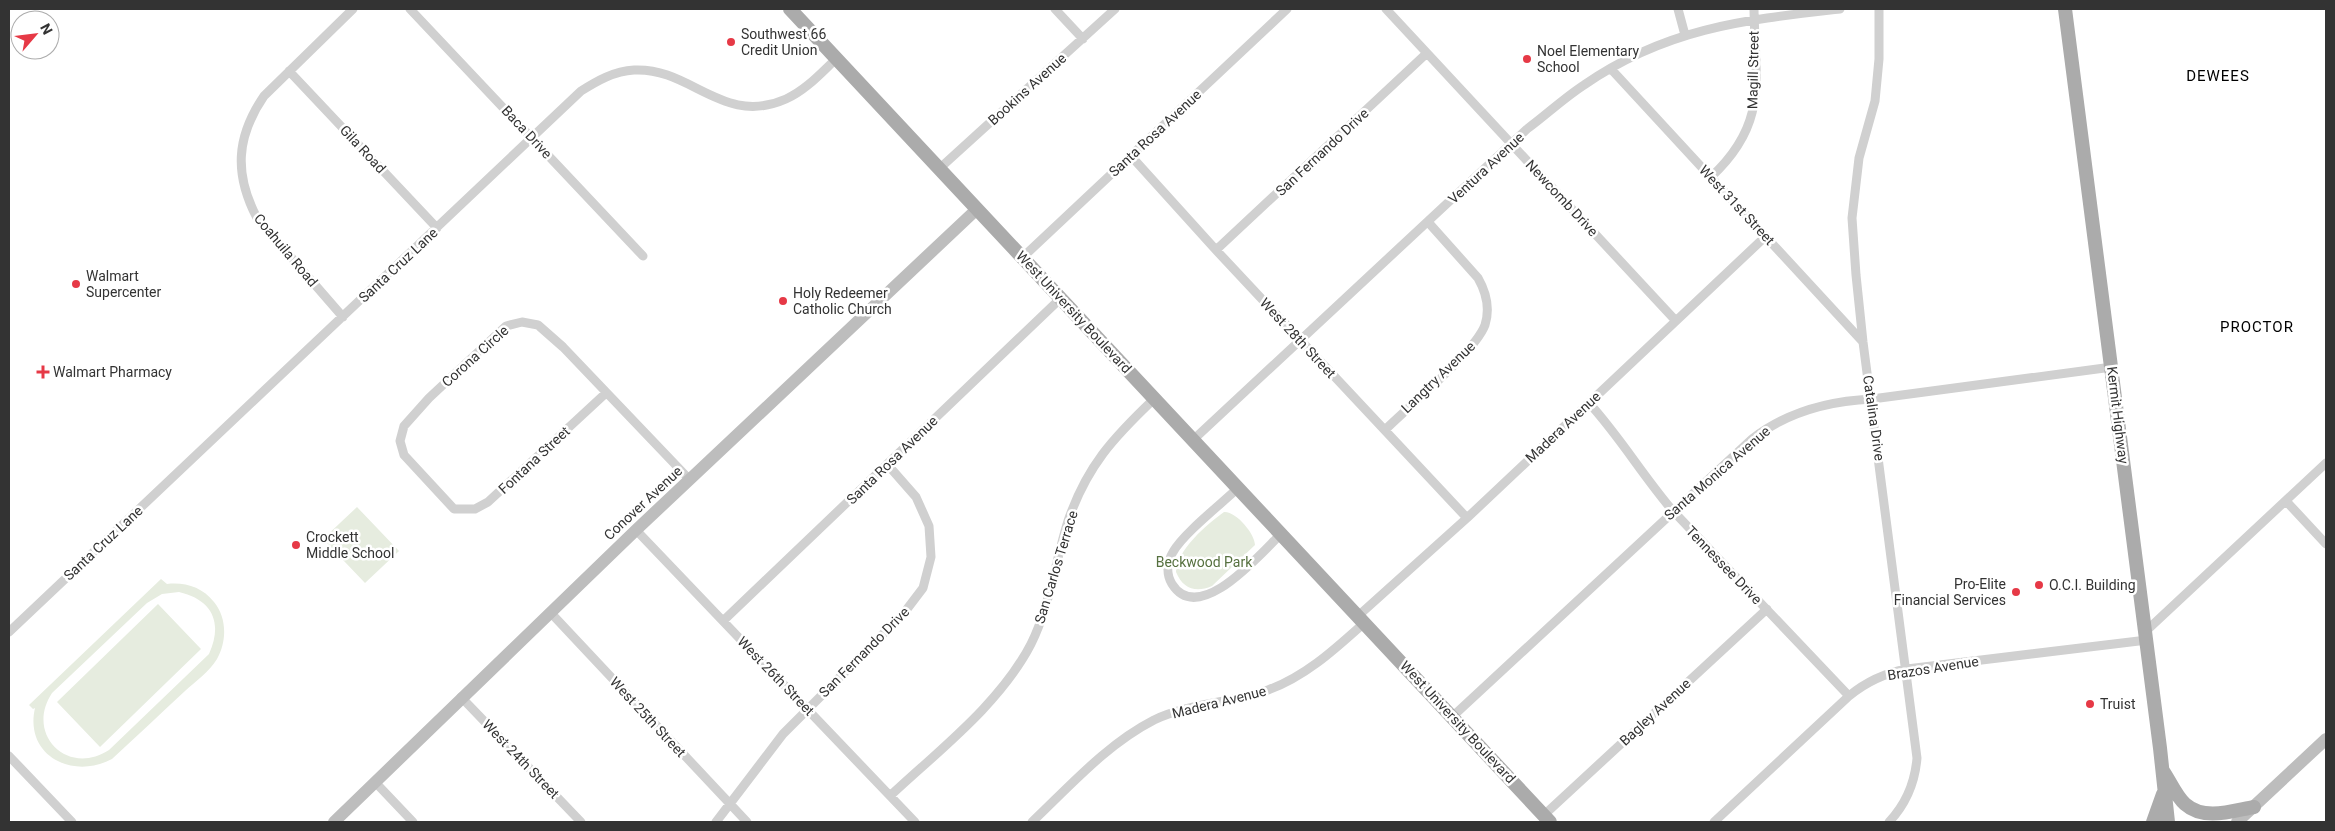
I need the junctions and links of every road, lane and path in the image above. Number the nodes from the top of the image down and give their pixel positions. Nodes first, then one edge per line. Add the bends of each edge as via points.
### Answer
1 (353, 9) edge
2 (410, 9) edge
3 (790, 9) edge
4 (1055, 9) edge
5 (1114, 9) edge
6 (1287, 9) edge
7 (1386, 9) edge
8 (1678, 9) edge
9 (1754, 9) edge
10 (1840, 9) edge
11 (1880, 9) edge
12 (2065, 9) edge
13 (1754, 19) junction
14 (1685, 35) junction
15 (1082, 39) junction
16 (1427, 53) junction
17 (836, 58) junction
18 (1611, 69) junction
19 (289, 71) junction
20 (532, 137) junction
21 (1512, 144) junction
22 (1131, 156) junction
23 (940, 168) junction
24 (1711, 177) junction
25 (977, 209) junction
26 (1428, 222) junction
27 (437, 228) junction
28 (1766, 236) junction
29 (1216, 250) junction
30 (643, 256) dead end
31 (1023, 257) junction
32 (1061, 298) junction
33 (343, 317) junction
34 (1676, 320) junction
35 (1301, 341) junction
36 (1863, 342) junction
37 (2112, 367) junction
38 (606, 393) junction
39 (1154, 399) junction
40 (1872, 399) junction
41 (1589, 403) junction
42 (1385, 430) junction
43 (1193, 440) junction
44 (2326, 463) edge
45 (888, 464) junction
46 (690, 480) junction
47 (1238, 488) junction
48 (2286, 501) junction
49 (454, 508) joint
50 (1674, 511) junction
51 (1467, 518) junction
52 (636, 530) junction
53 (1281, 534) junction
54 (2326, 544) edge
55 (1767, 609) junction
56 (550, 612) junction
57 (1361, 620) junction
58 (723, 621) junction
59 (9, 632) edge
60 (2146, 636) junction
61 (1907, 669) junction
62 (1849, 696) junction
63 (462, 697) junction
64 (806, 709) junction
65 (1452, 716) junction
66 (2326, 739) edge
67 (9, 756) edge
68 (2163, 771) junction
69 (375, 782) junction
70 (2164, 791) junction
71 (890, 796) junction
72 (730, 805) junction
73 (2254, 807) junction
74 (1547, 819) edge
75 (72, 822) edge
76 (334, 822) edge
77 (413, 822) edge
78 (581, 822) edge
79 (716, 822) edge
80 (747, 822) edge
81 (915, 822) edge
82 (1032, 822) edge
83 (1714, 822) edge
84 (1889, 822) edge
85 (2153, 822) edge
86 (2168, 822) edge
87 (2238, 822) edge

1 - 19 street, Coahuila Road
2 - 20 street, Baca Drive
3 - 17 main road, West University Boulevard
4 - 15 street
5 - 15 street, Bookins Avenue
6 - 22 street, Santa Rosa Avenue
7 - 16 street, Newcomb Drive
8 - 14 street
9 - 13 street, Magill Street
10 - 13 street, Ventura Avenue
11 - 36 street, Catalina Drive via 1875,101 1859,158 1852,218
12 - 37 main road, Kermit Highway
13 - 14 street, Ventura Avenue
13 - 24 street, Magill Street via 1756,86 1751,122 1734,154
14 - 18 street, Ventura Avenue
15 - 23 street, Bookins Avenue
16 - 21 street, Newcomb Drive
16 - 29 street, San Fernando Drive
17 - 20 street, Santa Cruz Lane via 799,92 778,102 754,107 714,99 668,76 646,71 622,72 581,91
17 - 23 main road, West University Boulevard
18 - 21 street, Ventura Avenue via 1584,85
18 - 24 street, West 31st Street
19 - 27 street, Gila Road
19 - 33 street, Coahuila Road via 264,96 248,123 242,147 243,184 257,218
20 - 27 street, Santa Cruz Lane
20 - 30 street, Baca Drive
21 - 26 street, Ventura Avenue
21 - 34 street, Newcomb Drive
22 - 29 street, West 28th Street
22 - 31 street, Santa Rosa Avenue
23 - 25 main road, West University Boulevard
24 - 28 street, West 31st Street
25 - 31 main road, West University Boulevard
25 - 46 street, Conover Avenue
26 - 35 street, Ventura Avenue
26 - 42 street, Langtry Avenue via 1483,286 1487,305 1485,324 1470,348
27 - 33 street, Santa Cruz Lane
28 - 34 street, Madera Avenue
28 - 36 street, West 31st Street
29 - 35 street, West 28th Street
31 - 32 main road, West University Boulevard
32 - 39 main road, West University Boulevard
32 - 45 street, Santa Rosa Avenue
33 - 59 street, Santa Cruz Lane
34 - 41 street, Madera Avenue
35 - 42 street, West 28th Street
35 - 43 street, Ventura Avenue
36 - 40 street, Catalina Drive
37 - 40 street, Santa Monica Avenue
37 - 60 main road, Kermit Highway
38 - 46 street, Corona Circle
38 - 49 street, Fontana Street via 488,502 475,509
38 - 49 street, Corona Circle via 545,330 529,322 506,326 428,398 402,432 404,455
39 - 43 main road, West University Boulevard
39 - 71 street, San Carlos Terrace via 1119,432 1096,460 1068,522 1046,606 1031,644 1009,679
40 - 50 street, Santa Monica Avenue via 1814,408 1782,419 1768,427
40 - 61 street, Catalina Drive
41 - 50 street, Tennessee Drive
41 - 51 street, Madera Avenue
42 - 51 street, West 28th Street
43 - 47 main road, West University Boulevard
44 - 48 street
45 - 58 street, Santa Rosa Avenue
45 - 64 street, San Fernando Drive via 924,511 932,541 923,588 904,613
46 - 52 street, Conover Avenue
47 - 53 main road, West University Boulevard
47 - 53 street via 1174,550 1168,569 1177,591 1196,598 1215,592
48 - 54 street
48 - 60 street
50 - 55 street, Tennessee Drive
50 - 65 street, Santa Monica Avenue
51 - 57 street, Madera Avenue
52 - 56 street, Conover Avenue
52 - 58 street, West 26th Street
53 - 57 main road, West University Boulevard
55 - 62 street, Tennessee Drive
55 - 74 street, Bagley Avenue
56 - 63 street, Conover Avenue
56 - 72 street, West 25th Street
57 - 65 main road, West University Boulevard
57 - 82 street, Madera Avenue via 1323,659 1287,681 1253,694 1178,711 1132,733 1107,751
58 - 64 street, West 26th Street
60 - 61 street, Brazos Avenue
60 - 68 main road, Kermit Highway
61 - 62 street, Brazos Avenue via 1883,675
61 - 84 street, Catalina Drive via 1916,764 1906,798
62 - 83 street, Brazos Avenue
63 - 69 street, Conover Avenue
63 - 78 street, West 24th Street
64 - 71 street, West 26th Street
64 - 72 street, San Fernando Drive via 763,758
65 - 74 main road, West University Boulevard
66 - 73 street
67 - 75 street
68 - 70 main road, Kermit Highway
68 - 73 main road via 2184,804 2195,810 2214,814
69 - 76 street, Conover Avenue
69 - 77 street
70 - 85 main road
70 - 86 main road, Kermit Highway
71 - 81 street, West 26th Street
72 - 79 street, San Fernando Drive
72 - 80 street, West 25th Street
73 - 87 street

